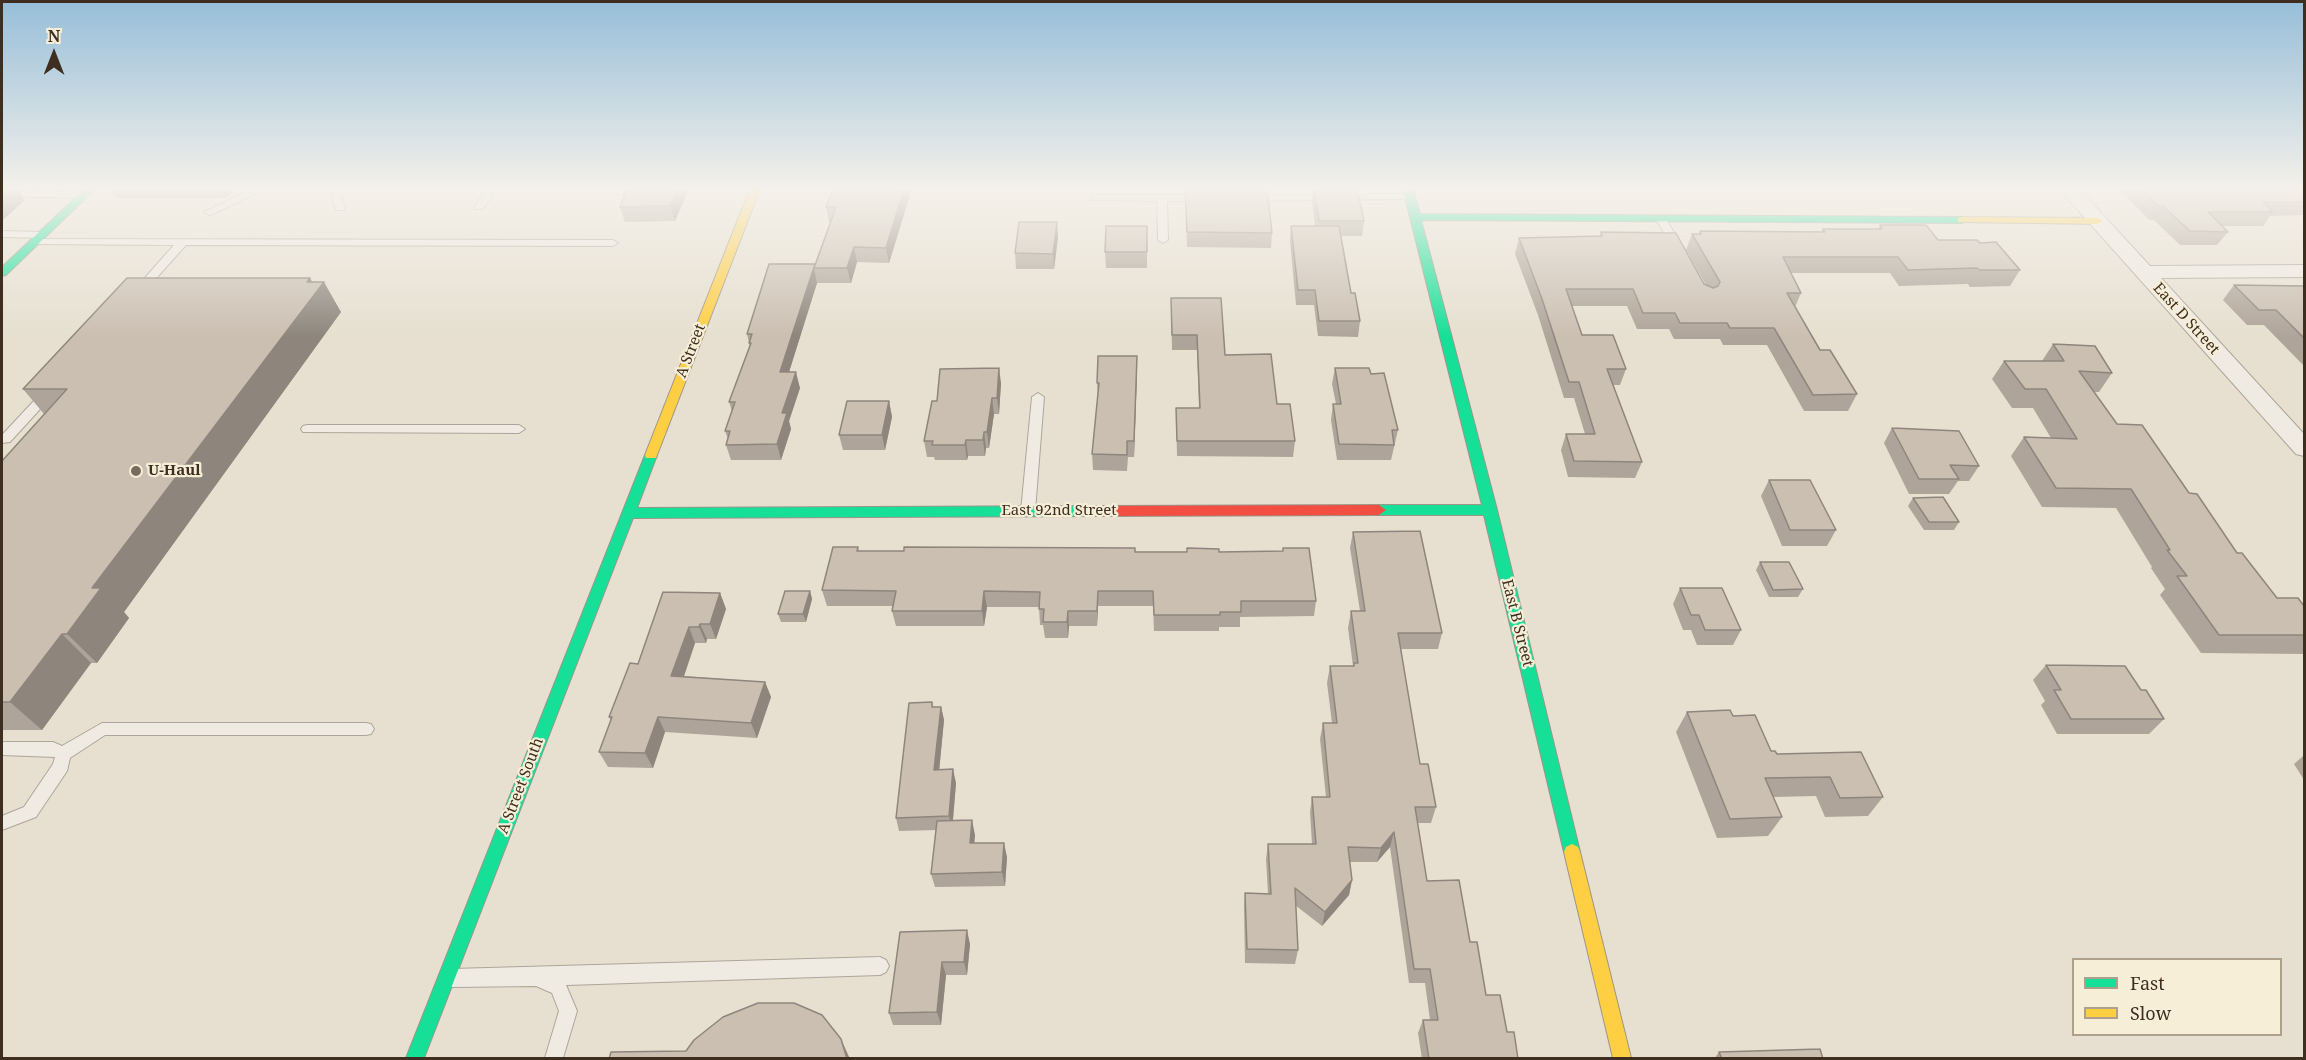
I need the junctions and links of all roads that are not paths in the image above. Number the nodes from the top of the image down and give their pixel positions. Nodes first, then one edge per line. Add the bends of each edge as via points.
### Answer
1 (38, 238) edge
2 (51, 238) edge
3 (736, 238) edge
4 (1420, 238) edge
5 (1672, 238) edge
6 (2112, 238) edge
7 (182, 243) junction
8 (612, 243) dead end
9 (1683, 259) edge
10 (2304, 271) edge
11 (2143, 272) junction
12 (2, 273) edge
13 (134, 297) edge
14 (54, 386) edge
15 (1038, 398) dead end
16 (307, 429) dead end
17 (519, 429) dead end
18 (2, 439) edge
19 (2304, 448) edge
20 (1490, 510) junction
21 (1028, 511) junction
22 (628, 513) junction
23 (366, 729) dead end
24 (2, 748) edge
25 (63, 754) junction
26 (2, 823) edge
27 (879, 966) dead end
28 (537, 977) junction
29 (447, 978) junction
30 (415, 1059) edge
31 (554, 1059) edge
32 (1622, 1059) edge

1 - 12 street
2 - 7 lane
3 - 22 street, A Street
4 - 20 street, East B Street
5 - 9 lane
6 - 11 street, East D Street
7 - 8 lane
7 - 13 lane
10 - 11 street
11 - 19 street, East D Street
14 - 18 lane
15 - 21 lane
16 - 17 lane
20 - 21 street, East 92nd Street
20 - 32 street, East B Street
21 - 22 street, East 92nd Street
22 - 29 street, A Street South
23 - 25 lane via 102,729
24 - 25 lane via 53,749
25 - 26 lane via 61,766 30,812
27 - 28 lane
28 - 29 lane
28 - 31 lane via 558,987 568,1011
29 - 30 street, A Street South

